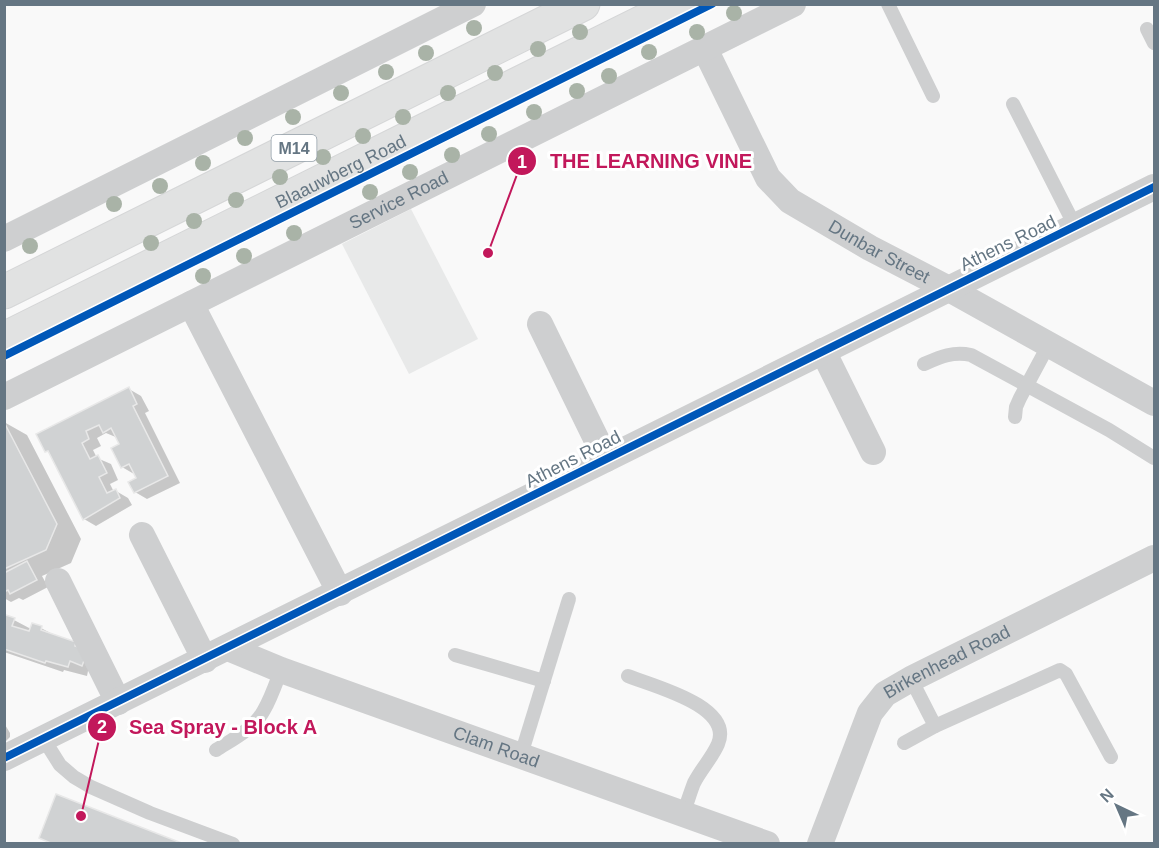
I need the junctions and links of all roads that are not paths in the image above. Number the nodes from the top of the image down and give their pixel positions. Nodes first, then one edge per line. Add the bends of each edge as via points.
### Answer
1 (473, 4) edge
2 (583, 4) edge
3 (679, 4) edge
4 (793, 4) edge
5 (888, 4) edge
6 (1147, 29) dead end
7 (1155, 43) edge
8 (705, 48) junction
9 (933, 96) dead end
10 (1013, 104) dead end
11 (1155, 187) edge
12 (1075, 226) junction
13 (4, 239) edge
14 (949, 289) junction
15 (4, 292) edge
16 (191, 304) junction
17 (540, 324) dead end
18 (4, 339) edge
19 (1049, 344) junction
20 (823, 351) junction
21 (924, 364) dead end
22 (1027, 385) junction
23 (4, 396) edge
24 (1155, 403) edge
25 (1015, 417) dead end
26 (873, 452) dead end
27 (1155, 458) edge
28 (606, 459) junction
29 (142, 535) dead end
30 (1155, 558) edge
31 (58, 581) dead end
32 (340, 593) junction
33 (570, 599) dead end
34 (228, 648) junction
35 (454, 655) dead end
36 (205, 660) junction
37 (281, 670) junction
38 (628, 676) dead end
39 (911, 679) junction
40 (544, 681) junction
41 (118, 702) junction
42 (935, 726) junction
43 (43, 738) junction
44 (903, 743) dead end
45 (216, 750) dead end
46 (521, 756) junction
47 (1111, 757) dead end
48 (4, 758) edge
49 (683, 814) junction
50 (233, 843) edge
51 (767, 843) edge
52 (820, 843) edge

1 - 13 street
2 - 15 main road, M14
3 - 18 main road, Blaauwberg Road / M14
4 - 8 street, Service Road
5 - 9 lane
6 - 7 lane
8 - 14 street, Dunbar Street via 768,178 779,191 810,214
8 - 16 street, Service Road
10 - 12 lane
11 - 12 street, Athens Road
12 - 14 street, Athens Road
14 - 19 street, Dunbar Street
14 - 20 street, Athens Road
16 - 23 street, Service Road
16 - 32 street
17 - 28 street
19 - 22 lane
19 - 24 street, Dunbar Street
20 - 26 street
20 - 28 street, Athens Road
21 - 22 lane via 946,354 962,353
22 - 25 lane
22 - 27 lane
28 - 32 street, Athens Road
29 - 36 street
30 - 39 street, Birkenhead Road
31 - 41 street
32 - 34 street, Athens Road
33 - 40 lane
34 - 36 street, Athens Road
34 - 37 street, Clam Road
35 - 40 lane
36 - 41 street, Athens Road
37 - 45 lane via 259,718
37 - 46 street, Clam Road
38 - 49 lane via 694,703 711,713 720,725 719,742 695,782
39 - 42 lane
39 - 52 street, Birkenhead Road via 885,694 870,713
40 - 46 lane
41 - 43 street, Athens Road
42 - 44 lane
42 - 47 lane via 1060,670 1066,674
43 - 48 street, Athens Road
43 - 50 lane via 60,765 91,787
46 - 49 street, Clam Road
49 - 51 street, Clam Road

